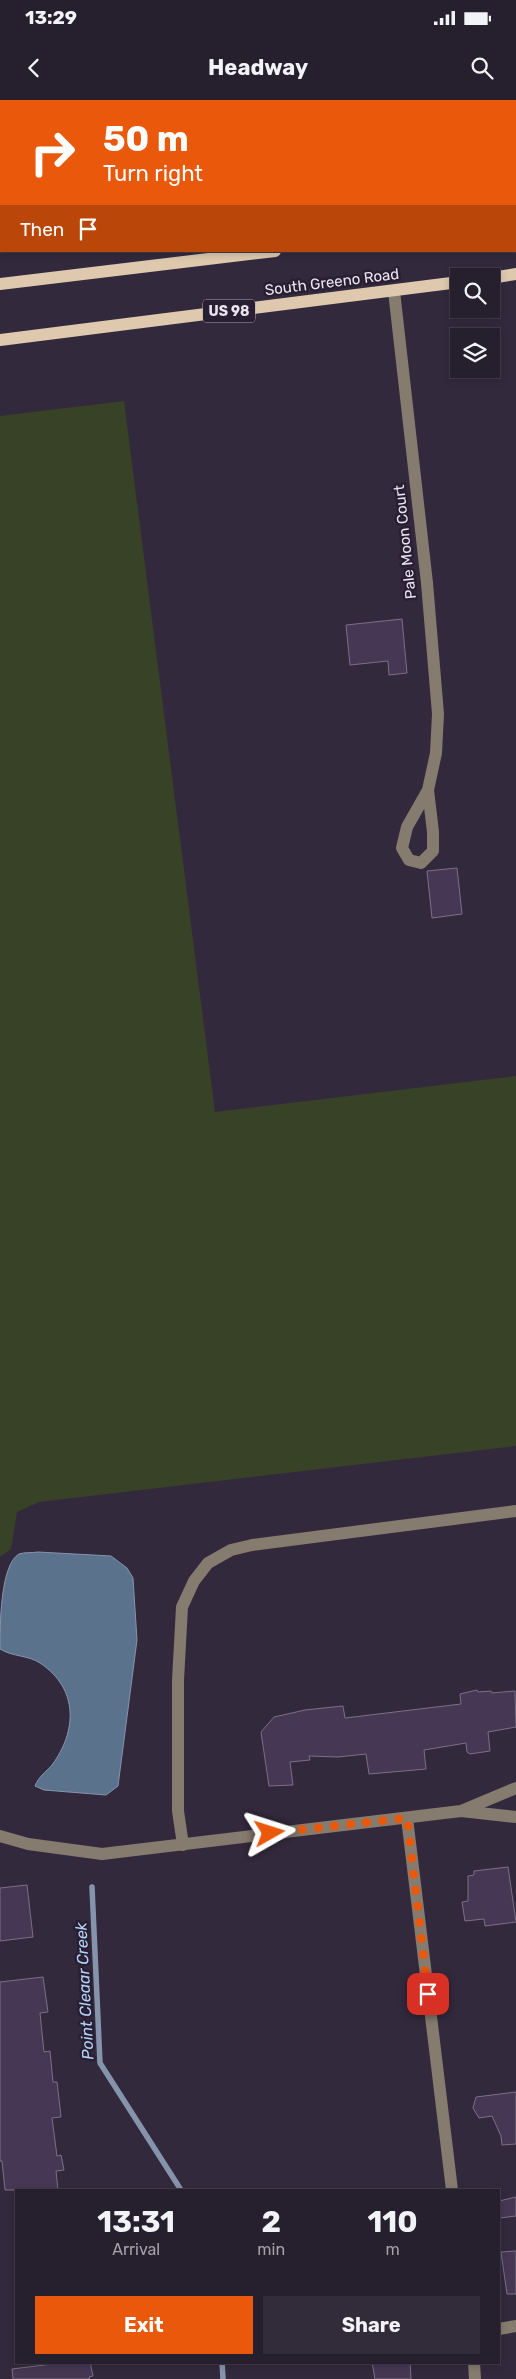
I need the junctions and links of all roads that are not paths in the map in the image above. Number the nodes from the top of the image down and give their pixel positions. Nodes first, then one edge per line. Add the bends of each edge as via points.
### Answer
1 (267, 252) edge
2 (516, 274) edge
3 (500, 277) edge
4 (450, 283) edge
5 (0, 284) edge
6 (394, 291) junction
7 (0, 340) edge
8 (428, 790) junction
9 (516, 1512) edge
10 (516, 1788) edge
11 (461, 1811) junction
12 (516, 1817) edge
13 (407, 1818) junction
14 (0, 1836) edge
15 (183, 1844) junction
16 (452, 2189) edge
17 (516, 2326) edge
18 (500, 2329) edge
19 (474, 2364) edge
20 (476, 2379) edge

1 - 5 main road
2 - 3 main road
4 - 6 main road, South Greeno Road / US 98
6 - 7 main road, South Greeno Road / US 98
6 - 8 street, Pale Moon Court via 438,714 436,753
8 - 8 street, Pale Moon Court via 407,827 402,848 409,860 421,863 433,851
9 - 15 street via 252,1545 231,1550 208,1563 194,1581 182,1607 178,1811
10 - 11 street
11 - 12 street
11 - 13 street
13 - 15 street
13 - 16 street
14 - 15 street via 28,1844 102,1854
17 - 18 street
19 - 20 street

